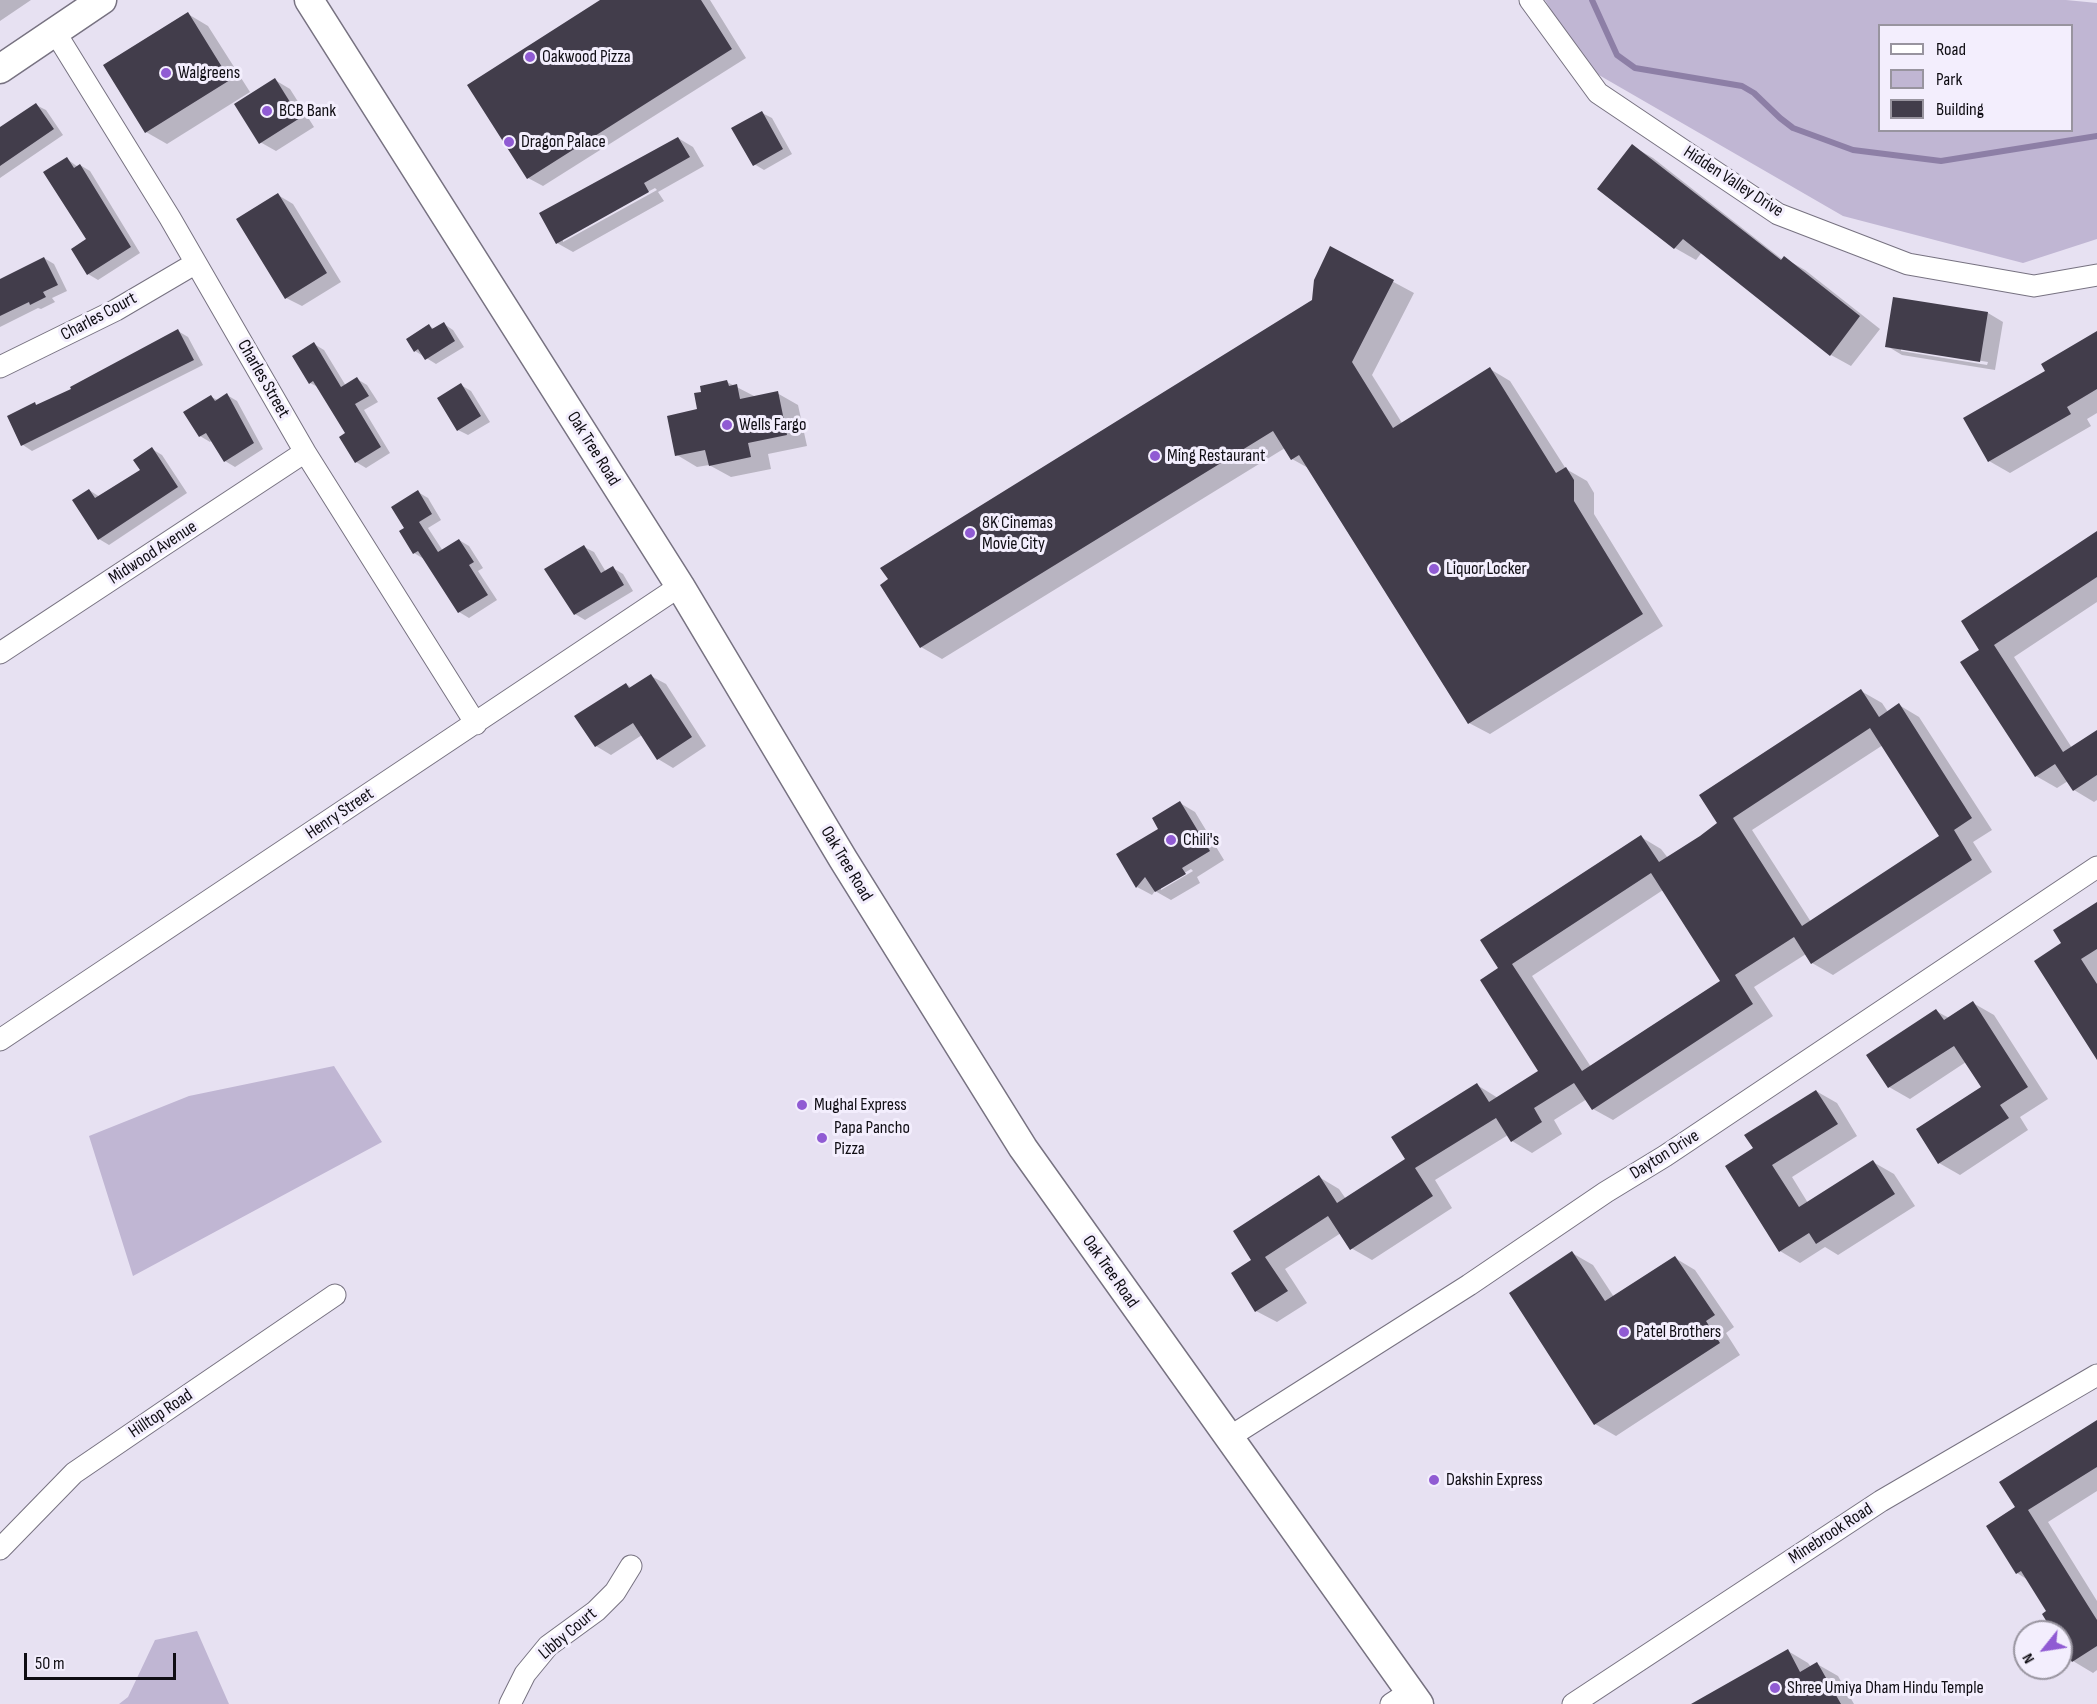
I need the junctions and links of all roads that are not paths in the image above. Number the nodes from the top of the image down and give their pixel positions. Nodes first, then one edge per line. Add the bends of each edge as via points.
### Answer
1 (102, 0) edge
2 (309, 0) edge
3 (1530, 0) edge
4 (54, 32) junction
5 (0, 69) edge
6 (196, 263) junction
7 (2097, 275) edge
8 (0, 367) edge
9 (305, 452) junction
10 (680, 586) junction
11 (0, 653) edge
12 (476, 724) junction
13 (2097, 867) edge
14 (0, 1040) edge
15 (335, 1294) dead end
16 (2097, 1376) edge
17 (1228, 1438) junction
18 (0, 1549) edge
19 (631, 1566) dead end
20 (1407, 1700) edge
21 (510, 1704) edge
22 (1573, 1704) edge

1 - 4 main road
2 - 10 main road, Oak Tree Road
3 - 7 street, Hidden Valley Drive via 1598,93 1778,214 1908,264 2034,286
4 - 5 main road
4 - 6 street, Charles Street
6 - 8 street, Charles Court via 116,310
6 - 9 street, Charles Street
9 - 11 street, Midwood Avenue
9 - 12 street, Charles Street
10 - 12 street, Henry Street
10 - 17 main road, Oak Tree Road via 843,859 1023,1148
12 - 14 street, Henry Street
13 - 17 street, Dayton Drive via 1469,1285
15 - 18 street, Hilltop Road via 74,1473
16 - 22 street, Minebrook Road via 1881,1502
17 - 20 main road, Oak Tree Road
19 - 21 street, Libby Court via 615,1592 596,1611 548,1646 525,1674

